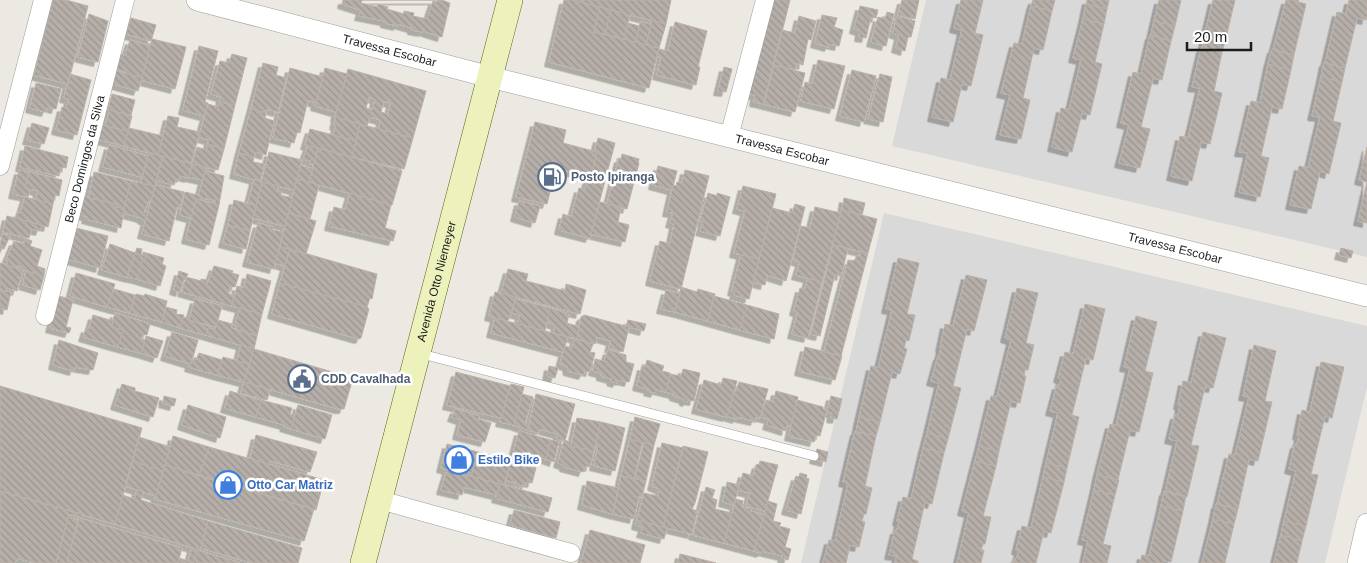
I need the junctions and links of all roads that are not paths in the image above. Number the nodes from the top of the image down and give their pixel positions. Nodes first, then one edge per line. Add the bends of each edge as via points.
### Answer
1 (43, 0) edge
2 (125, 0) edge
3 (197, 0) edge
4 (510, 0) edge
5 (765, 0) edge
6 (490, 77) junction
7 (729, 137) junction
8 (0, 166) edge
9 (1367, 296) edge
10 (45, 316) dead end
11 (418, 353) junction
12 (814, 456) dead end
13 (380, 500) junction
14 (1367, 524) edge
15 (571, 553) dead end
16 (364, 563) edge
17 (1358, 563) edge

1 - 8 street
2 - 10 street, Beco Domingos da Silva
3 - 6 street, Travessa Escobar
4 - 6 main road, Avenida Otto Niemeyer
5 - 7 street
6 - 7 street, Travessa Escobar
6 - 11 main road, Avenida Otto Niemeyer
7 - 9 street, Travessa Escobar
11 - 12 lane
11 - 13 main road, Avenida Otto Niemeyer
13 - 15 street
13 - 16 main road, Avenida Otto Niemeyer
14 - 17 street

